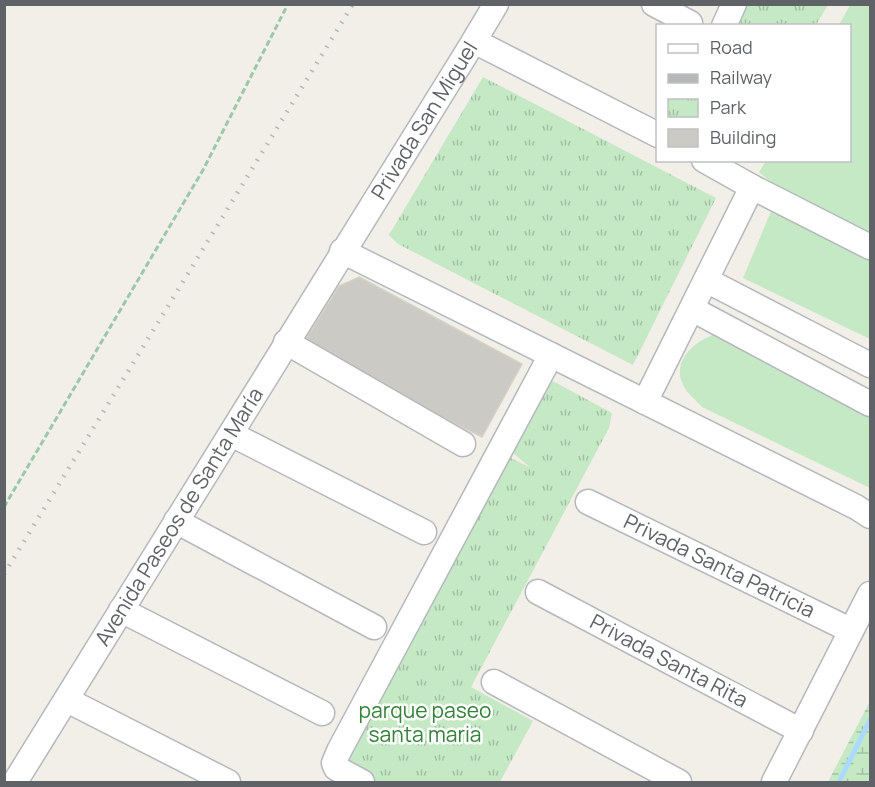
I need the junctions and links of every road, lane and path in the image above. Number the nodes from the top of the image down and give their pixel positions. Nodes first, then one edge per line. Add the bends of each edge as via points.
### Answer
1 (288, 4) edge
2 (496, 4) edge
3 (654, 4) edge
4 (734, 4) edge
5 (690, 23) dead end
6 (725, 24) edge
7 (474, 41) junction
8 (656, 134) edge
9 (708, 162) edge
10 (753, 187) junction
11 (870, 247) edge
12 (342, 251) junction
13 (706, 280) junction
14 (692, 309) junction
15 (286, 342) junction
16 (551, 355) junction
17 (870, 365) edge
18 (645, 402) junction
19 (870, 404) edge
20 (231, 434) junction
21 (463, 444) dead end
22 (588, 502) dead end
23 (4, 507) edge
24 (870, 516) edge
25 (176, 520) junction
26 (424, 532) dead end
27 (538, 592) dead end
28 (870, 594) edge
29 (121, 610) junction
30 (374, 627) dead end
31 (850, 630) junction
32 (494, 682) dead end
33 (67, 699) junction
34 (322, 713) dead end
35 (801, 731) junction
36 (15, 783) edge
37 (228, 783) edge
38 (362, 783) edge
39 (679, 783) edge
40 (774, 783) edge

1 - 23 path via 204,170
2 - 7 street
3 - 5 street
4 - 6 street
7 - 8 street, Privada San Miguel
7 - 12 street, Privada San Miguel
9 - 10 street
10 - 11 street
10 - 13 street
12 - 15 street, Avenida Paseos de Santa María
12 - 16 street
13 - 14 street
13 - 17 street
14 - 18 street
14 - 19 street
15 - 20 street, Avenida Paseos de Santa María
15 - 21 street
16 - 18 street
16 - 38 street via 339,751 336,768
18 - 24 street
20 - 25 street, Avenida Paseos de Santa María
20 - 26 street
22 - 31 street, Privada Santa Patricia
25 - 29 street, Avenida Paseos de Santa María
25 - 30 street
27 - 35 street, Privada Santa Rita
28 - 31 street
29 - 33 street, Avenida Paseos de Santa María
29 - 34 street
31 - 35 street
32 - 39 street
33 - 36 street, Avenida Paseos de Santa María
33 - 37 street
35 - 40 street

